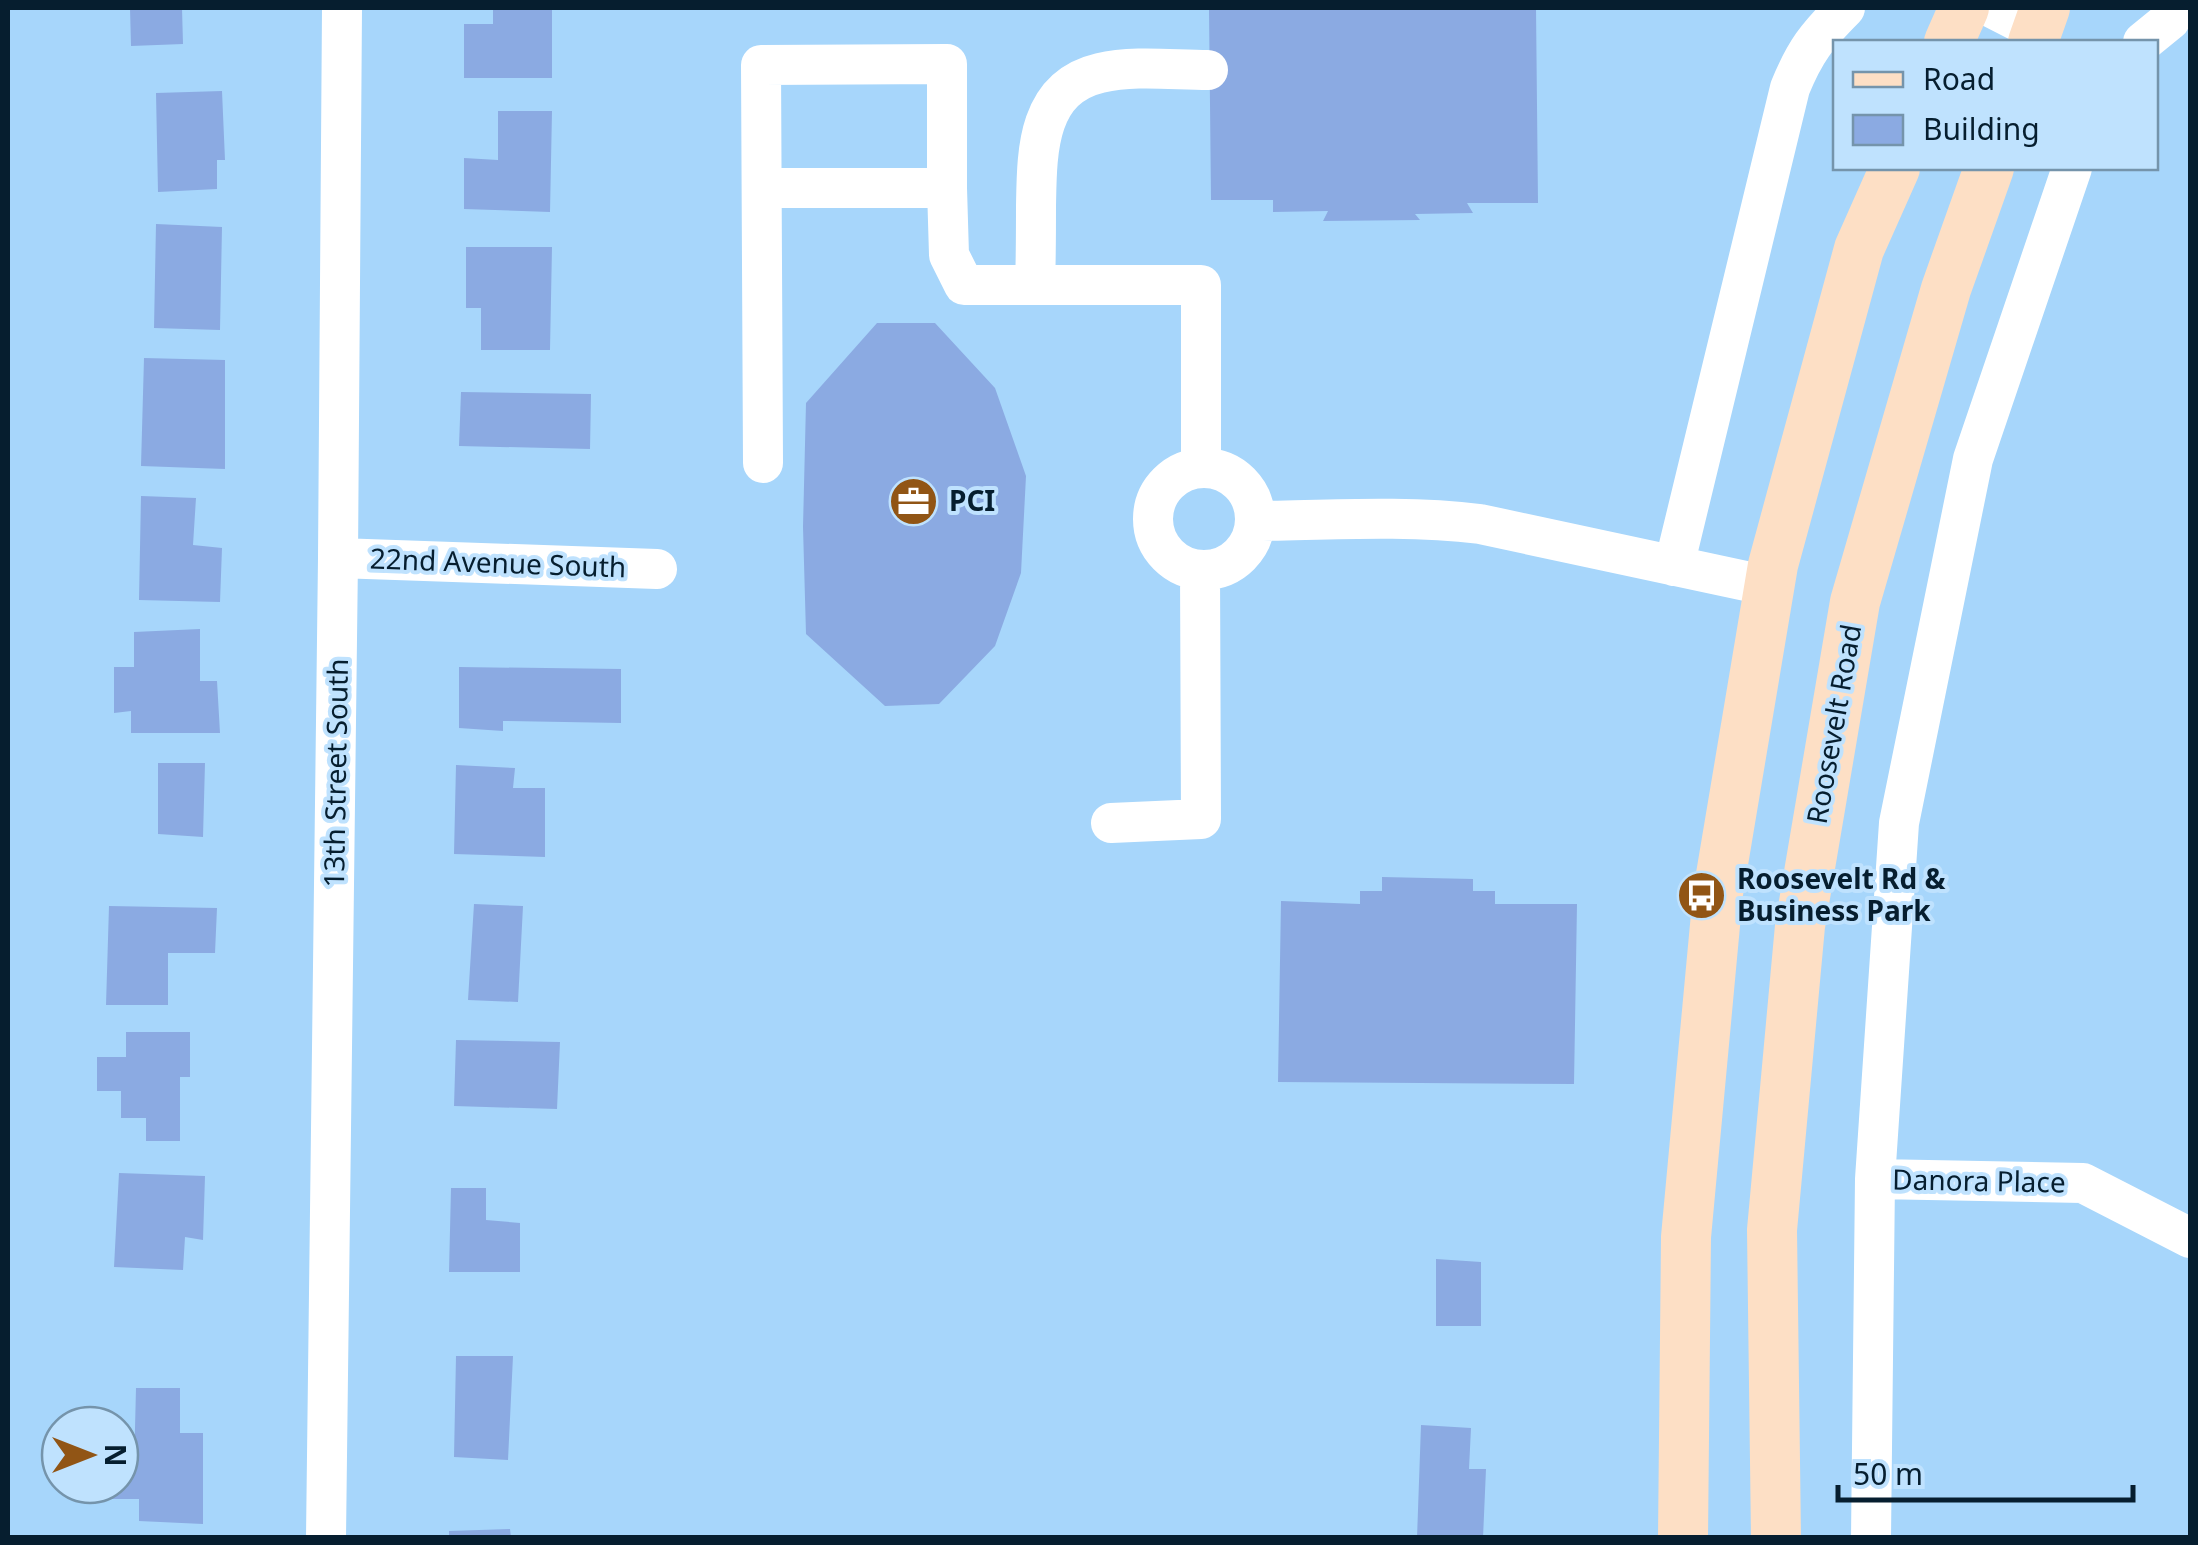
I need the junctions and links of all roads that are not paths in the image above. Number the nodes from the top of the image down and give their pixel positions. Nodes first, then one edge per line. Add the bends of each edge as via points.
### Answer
1 (342, 8) edge
2 (1845, 8) edge
3 (1964, 8) edge
4 (1992, 8) edge
5 (2172, 8) edge
6 (2038, 27) edge
7 (1950, 40) edge
8 (2145, 40) edge
9 (1208, 70) dead end
10 (1894, 170) edge
11 (1988, 170) edge
12 (2071, 170) edge
13 (763, 188) junction
14 (948, 188) junction
15 (1035, 284) junction
16 (762, 464) dead end
17 (1201, 468) junction
18 (1255, 521) junction
19 (338, 558) junction
20 (1674, 566) junction
21 (657, 569) dead end
22 (1200, 570) junction
23 (1769, 586) junction
24 (1111, 823) dead end
25 (1875, 1179) junction
26 (2190, 1238) edge
27 (326, 1538) edge
28 (1683, 1538) edge
29 (1776, 1538) edge
30 (1872, 1538) edge

1 - 19 street, 13th Street South
2 - 20 street via 1817,36 1790,88
3 - 7 main road
4 - 6 street
5 - 8 street via 2170,20
9 - 15 street via 1096,73 1061,94 1048,114 1036,160
10 - 23 main road via 1859,249
11 - 29 main road, Roosevelt Road via 1946,290 1855,602 1800,926 1772,1230
12 - 25 street via 1973,459 1898,823
13 - 14 street
13 - 14 street via 761,65 948,64
13 - 16 street
14 - 15 street via 949,255 964,285
15 - 17 street via 1201,285
17 - 18 street via 1240,483
17 - 22 street via 1162,490 1153,518 1162,547
18 - 20 street via 1439,519
18 - 22 street via 1238,558
19 - 21 street, 22nd Avenue South
19 - 27 street, 13th Street South
20 - 23 street
22 - 24 street via 1201,819
23 - 28 main road via 1718,893 1686,1237
25 - 26 street, Danora Place via 2084,1183
25 - 30 street

